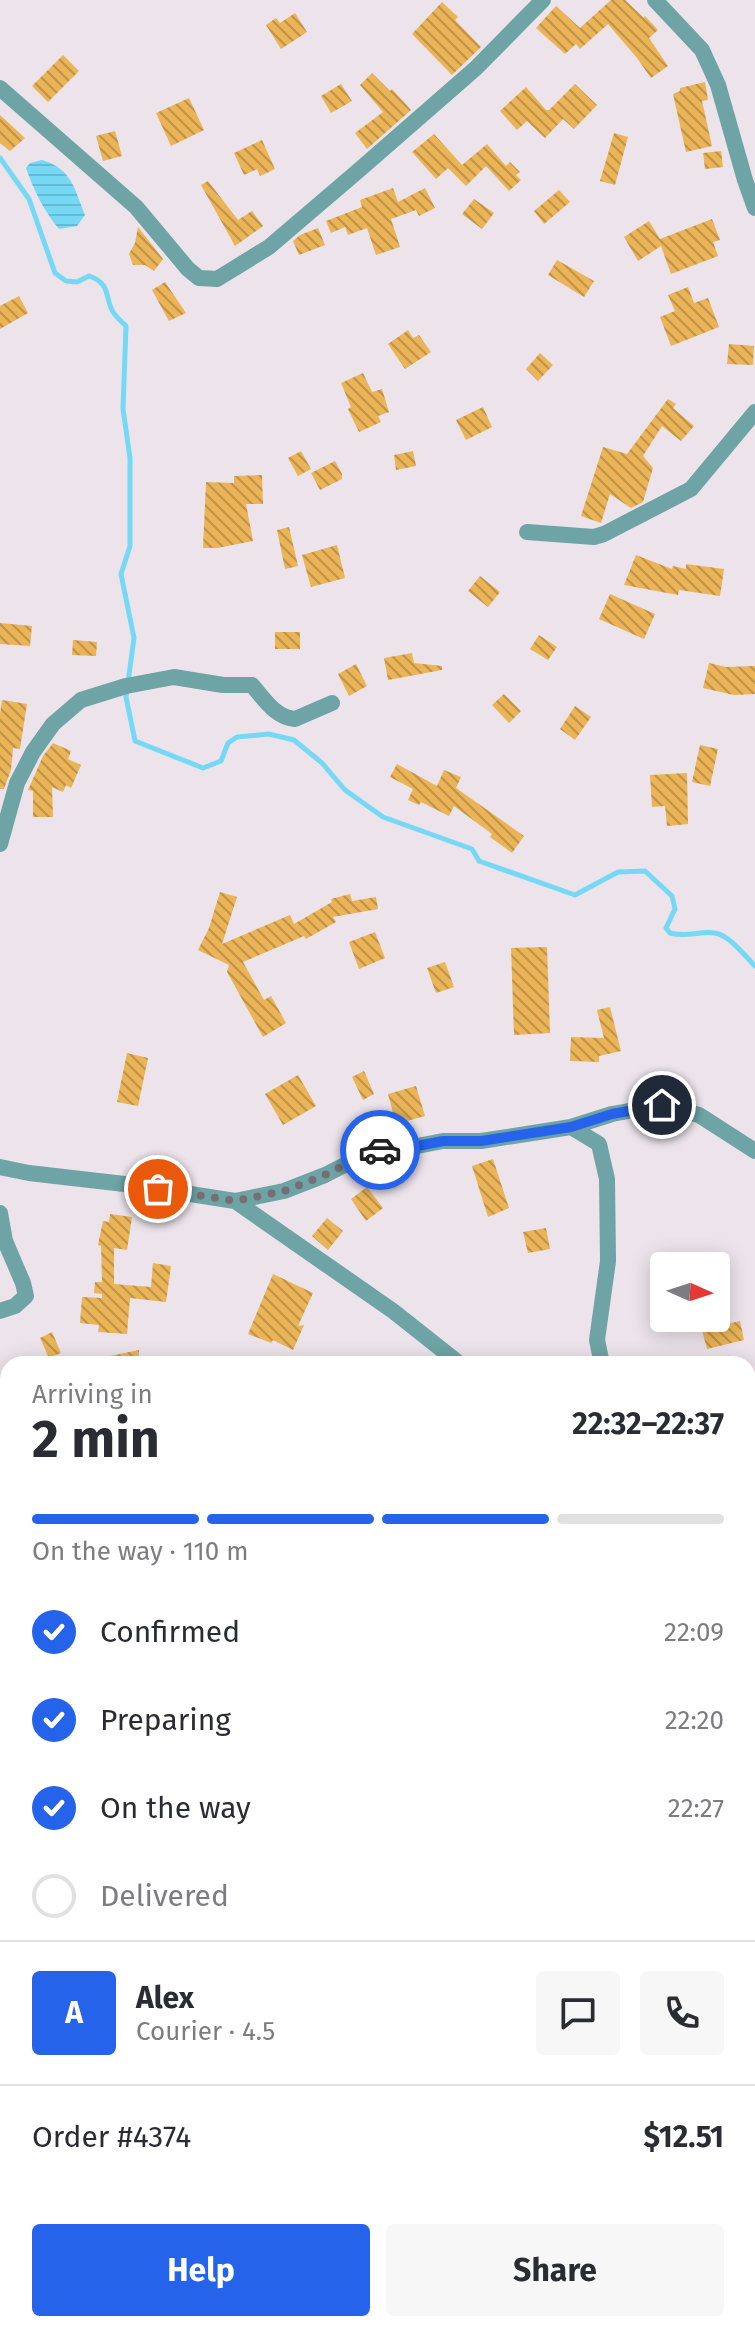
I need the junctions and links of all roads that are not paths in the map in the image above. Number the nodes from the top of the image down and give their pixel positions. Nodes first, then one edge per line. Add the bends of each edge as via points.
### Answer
1 (543, 0) edge
2 (655, 0) edge
3 (0, 88) edge
4 (755, 208) edge
5 (755, 412) edge
6 (527, 532) dead end
7 (332, 703) dead end
8 (0, 844) edge
9 (571, 1127) junction
10 (755, 1151) edge
11 (0, 1167) edge
12 (235, 1201) junction
13 (0, 1213) edge
14 (0, 1311) edge
15 (450, 1356) edge
16 (600, 1356) edge

1 - 3 street via 476,68 358,171 269,247 217,279 199,278 188,269 136,207
2 - 4 street via 702,50 718,85
5 - 6 street via 691,489 672,500 594,537
7 - 8 street via 289,718 275,711 252,685 182,677 81,700 53,724 33,752 17,783
9 - 10 street via 662,1105 699,1115
9 - 12 street via 372,1151 284,1191
9 - 16 street via 599,1144 607,1179 608,1261 597,1340
11 - 12 street
12 - 15 street
13 - 14 street via 26,1296

